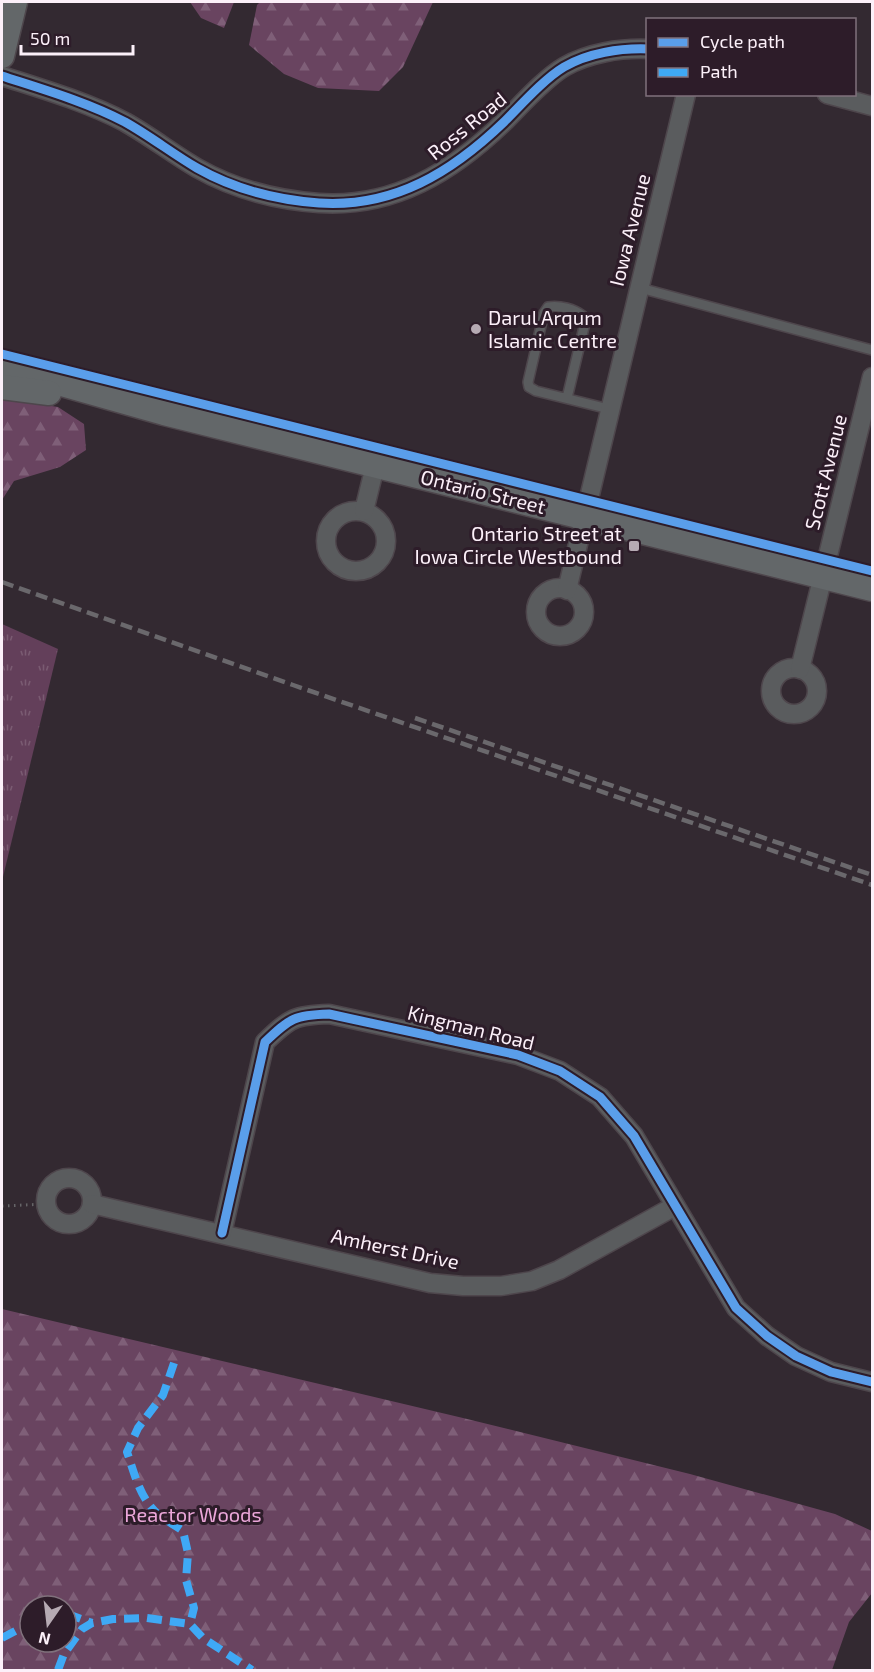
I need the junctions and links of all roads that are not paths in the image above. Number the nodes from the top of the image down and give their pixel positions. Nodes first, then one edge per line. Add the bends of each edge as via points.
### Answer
1 (15, 2) edge
2 (646, 49) edge
3 (2, 56) edge
4 (2, 76) edge
5 (686, 96) edge
6 (835, 96) edge
7 (873, 105) edge
8 (639, 288) junction
9 (873, 350) edge
10 (2, 366) edge
11 (873, 377) edge
12 (2, 387) edge
13 (567, 398) junction
14 (129, 404) junction
15 (609, 409) junction
16 (375, 466) junction
17 (364, 511) dead end
18 (585, 517) junction
19 (823, 577) junction
20 (873, 589) edge
21 (567, 590) dead end
22 (800, 669) dead end
23 (92, 1204) junction
24 (675, 1206) junction
25 (222, 1233) junction
26 (873, 1382) edge

1 - 3 main road
2 - 4 street, Ross Road via 588,57 564,68 454,165 422,183 389,196 320,203 270,196 222,181 123,121
5 - 8 street, Iowa Avenue
6 - 7 street
8 - 9 lane
8 - 15 street, Iowa Avenue
10 - 14 main road, Ontario Street
11 - 19 street, Scott Avenue
12 - 14 main road, Ontario Street
13 - 13 lane via 529,387 548,307 578,312 585,323
13 - 15 lane
14 - 16 main road, Ontario Street
15 - 18 street, Iowa Avenue
16 - 17 street
16 - 18 main road, Ontario Street
18 - 19 main road, Ontario Street
18 - 21 street, Iowa Avenue
19 - 20 main road, Ontario Street
19 - 22 street, Scott Avenue
23 - 23 street via 84,1183 69,1178 54,1183 46,1204 52,1218 65,1225 86,1218
23 - 25 street, Amherst Drive
24 - 25 street, Amherst Drive via 559,1270 532,1281 501,1286 430,1283
24 - 25 street, Kingman Road via 634,1136 600,1097 560,1071 518,1055 339,1016 301,1015 281,1026 266,1042
24 - 26 street, Kingman Road via 736,1308 767,1336 796,1356 831,1372

